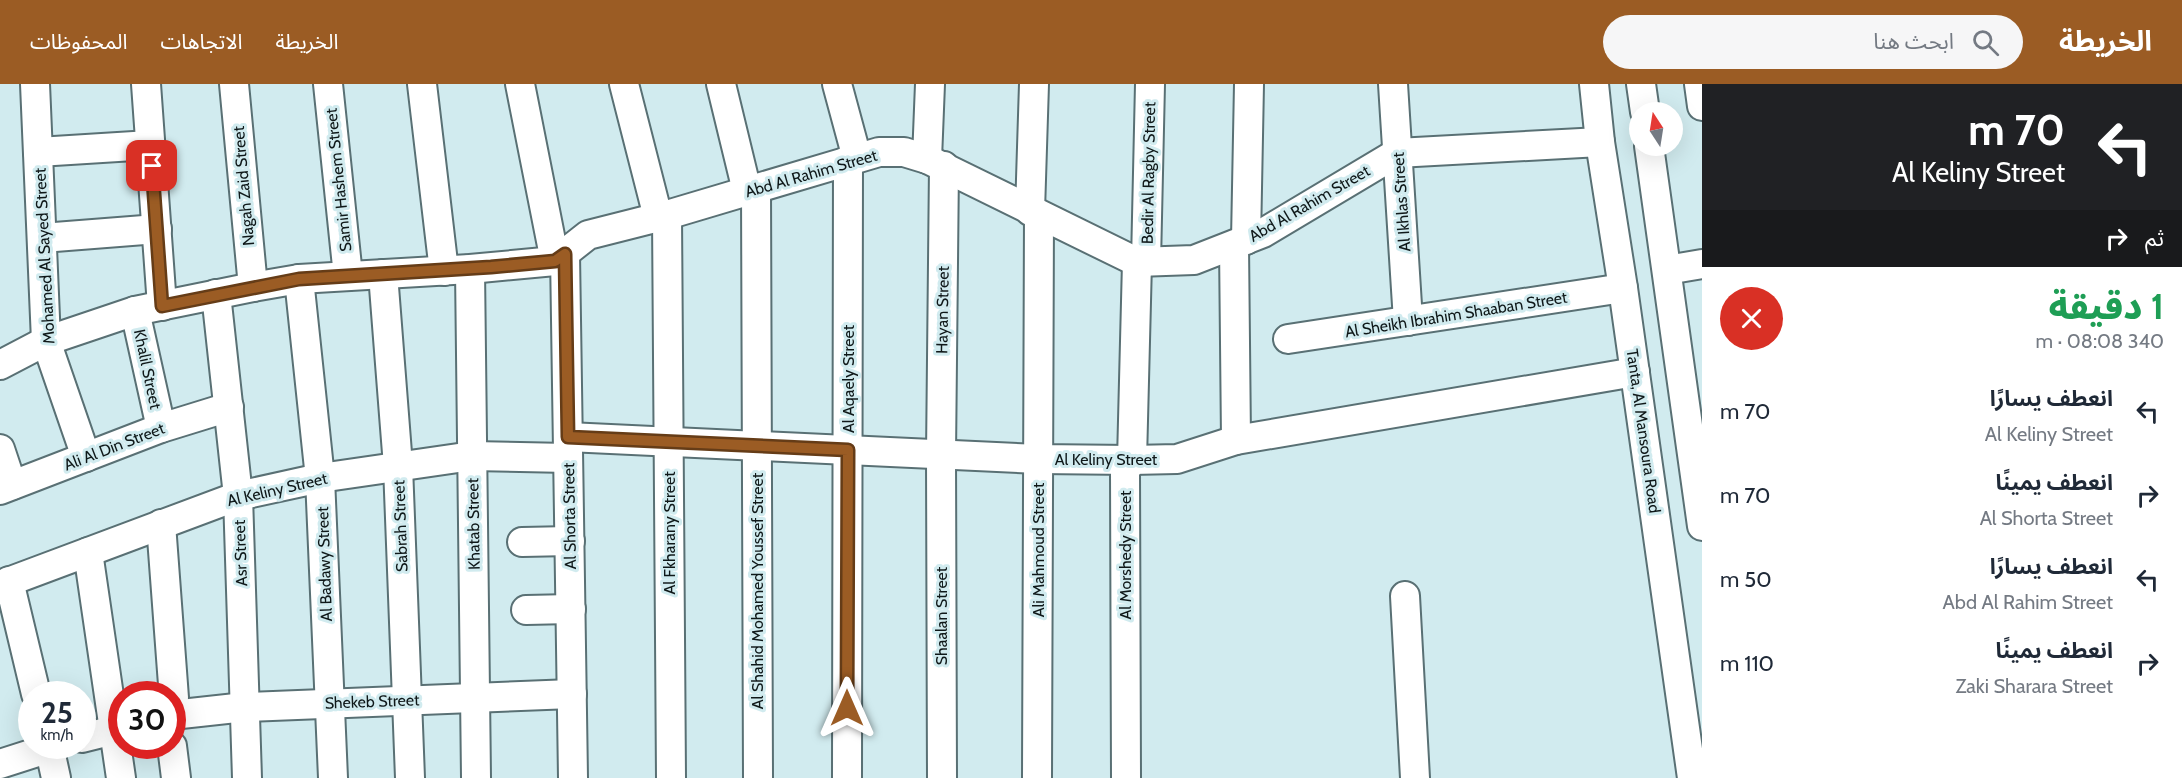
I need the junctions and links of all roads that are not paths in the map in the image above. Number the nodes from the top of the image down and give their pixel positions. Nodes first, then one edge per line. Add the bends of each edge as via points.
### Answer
1 (35, 84) edge
2 (146, 84) edge
3 (234, 84) edge
4 (328, 84) edge
5 (422, 84) edge
6 (520, 84) edge
7 (624, 84) edge
8 (721, 84) edge
9 (837, 84) edge
10 (930, 84) edge
11 (1034, 84) edge
12 (1150, 84) edge
13 (1249, 84) edge
14 (1393, 84) edge
15 (1594, 84) edge
16 (1641, 84) edge
17 (1699, 84) edge
18 (1644, 102) edge
19 (1702, 106) edge
20 (1600, 142) junction
21 (150, 145) junction
22 (38, 152) junction
23 (1397, 153) junction
24 (1650, 156) edge
25 (852, 159) junction
26 (936, 162) junction
27 (752, 190) junction
28 (1034, 213) junction
29 (662, 216) junction
30 (157, 229) junction
31 (42, 238) junction
32 (1240, 242) junction
33 (560, 258) junction
34 (1141, 262) junction
35 (1702, 264) edge
36 (457, 270) junction
37 (1667, 270) junction
38 (383, 274) junction
39 (348, 276) junction
40 (299, 279) junction
41 (253, 287) junction
42 (1623, 288) junction
43 (216, 294) junction
44 (149, 308) junction
45 (1408, 321) junction
46 (1288, 339) dead end
47 (46, 340) junction
48 (0, 365) edge
49 (1635, 372) junction
50 (229, 407) junction
51 (160, 428) junction
52 (1236, 440) junction
53 (668, 442) junction
54 (756, 446) junction
55 (568, 447) junction
56 (0, 449) edge
57 (848, 450) junction
58 (941, 455) junction
59 (472, 456) junction
60 (86, 457) junction
61 (1038, 459) junction
62 (1132, 460) junction
63 (398, 466) junction
64 (320, 477) junction
65 (6, 488) edge
66 (238, 496) junction
67 (161, 524) junction
68 (1702, 526) edge
69 (570, 541) junction
70 (522, 543) dead end
71 (88, 552) junction
72 (5, 583) edge
73 (1405, 596) dead end
74 (571, 609) junction
75 (526, 610) dead end
76 (32, 681) edge
77 (110, 681) edge
78 (173, 681) edge
79 (572, 694) junction
80 (475, 697) junction
81 (407, 700) junction
82 (329, 703) junction
83 (245, 706) junction
84 (186, 713) edge
85 (18, 758) edge
86 (53, 759) edge
87 (120, 759) edge
88 (174, 759) edge
89 (0, 764) edge
90 (56, 778) edge
91 (121, 778) edge
92 (176, 778) edge
93 (247, 778) edge
94 (333, 778) edge
95 (410, 778) edge
96 (476, 778) edge
97 (573, 778) edge
98 (671, 778) edge
99 (758, 778) edge
100 (847, 778) edge
101 (942, 778) edge
102 (1037, 778) edge
103 (1126, 778) edge
104 (1415, 778) edge
105 (1692, 778) edge

1 - 22 street, Mohamed Al Sayed Street
2 - 21 street, Khalil Street
3 - 41 street, Nagah Zaid Street
4 - 39 street, Samir Hashem Street
5 - 36 street, Khatab Street
6 - 33 street, Al Shorta Street
7 - 29 street, Al Fkharany Street
8 - 27 street, Al Shahid Mohamed Youssef Street
9 - 25 street, Al Aqaely Street
10 - 26 street, Hayan Street
11 - 28 street, Ali Mahmoud Street
12 - 34 street, Bedir Al Ragby Street
13 - 32 street
14 - 23 street, Al Ikhlas Street
15 - 20 street, Tanta, Al Mansoura Road
16 - 18 street
17 - 19 street
20 - 23 street, Abd Al Rahim Street
20 - 42 street, Tanta, Al Mansoura Road
21 - 22 street
21 - 30 street, Khalil Street
22 - 31 street, Mohamed Al Sayed Street
23 - 32 street, Abd Al Rahim Street via 1263,233
23 - 45 street, Al Ikhlas Street
24 - 37 street
25 - 26 street, Abd Al Rahim Street via 879,152 904,152
25 - 27 street, Abd Al Rahim Street
25 - 57 street, Al Aqaely Street
26 - 28 street, Abd Al Rahim Street
26 - 58 street, Hayan Street
27 - 29 street, Abd Al Rahim Street
27 - 54 street, Al Shahid Mohamed Youssef Street
28 - 34 street, Abd Al Rahim Street
28 - 61 street, Ali Mahmoud Street
29 - 33 street, Abd Al Rahim Street via 588,235
29 - 53 street, Al Fkharany Street
30 - 31 street
30 - 44 street, Khalil Street
31 - 47 street, Mohamed Al Sayed Street
32 - 34 street, Abd Al Rahim Street via 1194,260
32 - 52 street
33 - 36 street
33 - 55 street, Al Shorta Street
34 - 62 street, Al Morshedy Street
35 - 37 street
36 - 38 street
36 - 59 street, Khatab Street
37 - 68 street
38 - 39 street
38 - 63 street, Sabrah Street
39 - 40 street
40 - 41 street
40 - 64 street, Al Badawy Street
41 - 43 street
42 - 45 street, Al Sheikh Ibrahim Shaaban Street
42 - 49 street, Tanta, Al Mansoura Road
43 - 44 street
43 - 50 street, Asr Street
44 - 47 street
44 - 51 street, Khalil Street
45 - 46 street, Al Sheikh Ibrahim Shaaban Street
47 - 48 street
47 - 60 street, Mohamed Al Sayed Street
49 - 52 street, Al Keliny Street
49 - 105 street, Tanta, Al Mansoura Road
50 - 51 street, Ali Al Din Street
50 - 66 street, Asr Street
51 - 60 street, Ali Al Din Street
52 - 62 street, Al Keliny Street via 1177,459
53 - 54 street, Al Keliny Street
53 - 55 street, Al Keliny Street
53 - 98 street, Al Fkharany Street
54 - 57 street, Al Keliny Street
54 - 99 street, Al Shahid Mohamed Youssef Street
55 - 59 street, Al Keliny Street
55 - 69 street, Al Shorta Street
56 - 65 street
57 - 58 street, Al Keliny Street
57 - 100 street, Al Aqaely Street
58 - 61 street, Al Keliny Street
58 - 101 street, Shaalan Street
59 - 63 street, Al Keliny Street
59 - 80 street, Khatab Street
60 - 65 street, Ali Al Din Street
61 - 62 street, Al Keliny Street
61 - 102 street, Ali Mahmoud Street
62 - 103 street, Al Morshedy Street via 1125,471
63 - 64 street, Al Keliny Street
63 - 81 street, Sabrah Street
64 - 66 street, Al Keliny Street
64 - 82 street, Al Badawy Street
66 - 67 street, Al Keliny Street
66 - 83 street, Asr Street
67 - 71 street, Al Keliny Street
67 - 78 street
69 - 70 street
69 - 74 street, Al Shorta Street
71 - 72 street, Al Keliny Street
71 - 77 street
72 - 76 street
73 - 104 street
74 - 75 street
74 - 79 street, Al Shorta Street
79 - 80 street, Shekeb Street
79 - 97 street, Al Shorta Street
80 - 81 street, Shekeb Street
80 - 96 street, Khatab Street
81 - 82 street, Shekeb Street
81 - 95 street, Sabrah Street
82 - 83 street, Shekeb Street
82 - 94 street, Al Badawy Street
83 - 84 street, Shekeb Street
83 - 93 street, Asr Street
85 - 89 street
86 - 90 street
87 - 91 street
88 - 92 street

